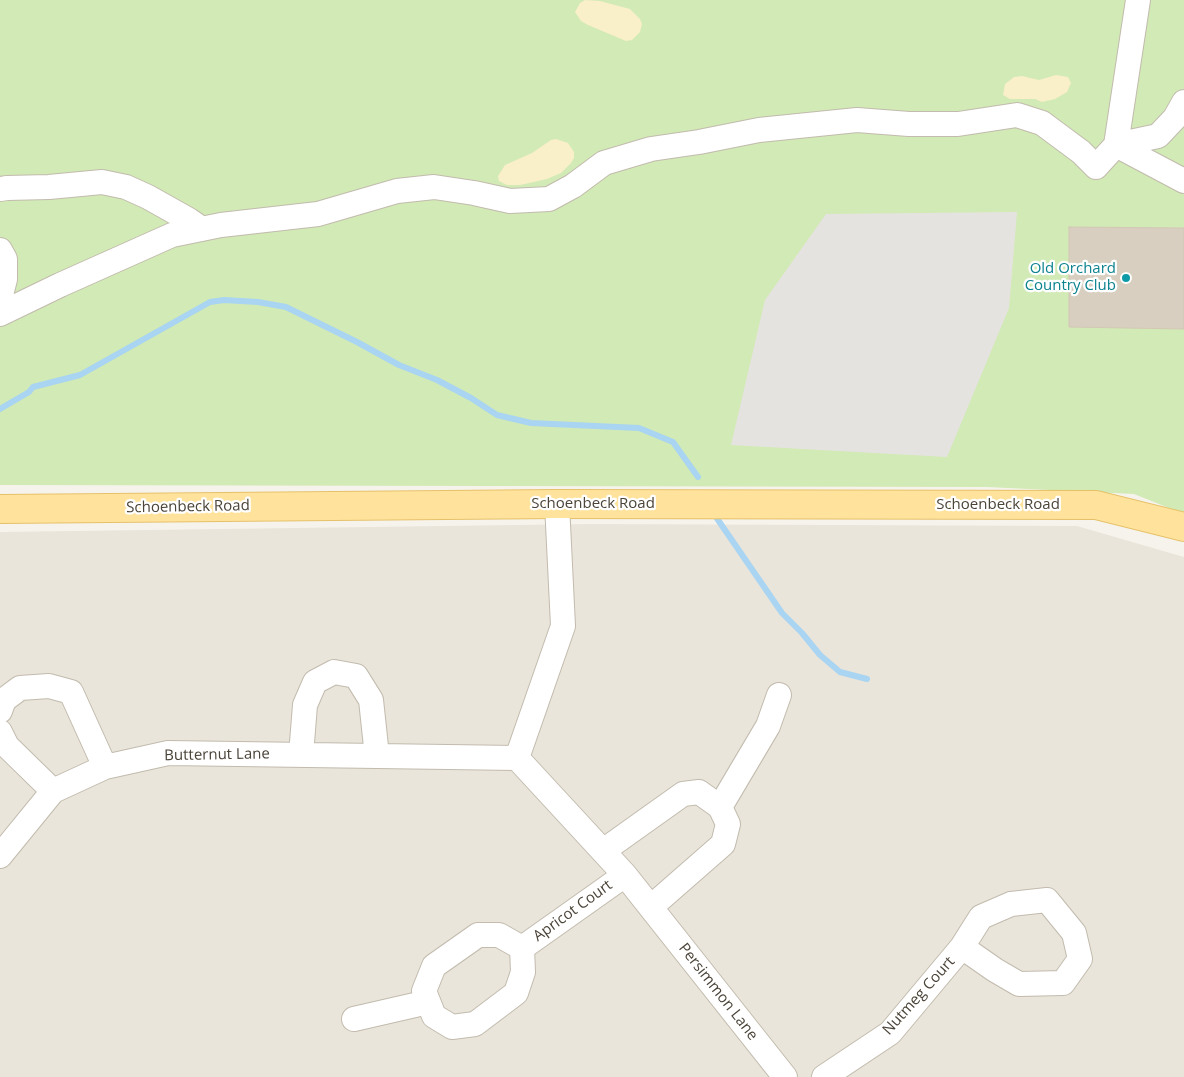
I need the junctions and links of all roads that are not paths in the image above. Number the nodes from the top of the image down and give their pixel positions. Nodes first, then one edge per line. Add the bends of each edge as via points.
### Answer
1 (1138, 0) edge
2 (1184, 102) edge
3 (1116, 145) junction
4 (1184, 181) edge
5 (0, 190) edge
6 (202, 229) junction
7 (0, 250) edge
8 (0, 299) edge
9 (0, 314) edge
10 (557, 504) junction
11 (0, 509) edge
12 (1184, 527) edge
13 (779, 695) dead end
14 (0, 710) edge
15 (0, 732) edge
16 (301, 755) junction
17 (377, 756) junction
18 (517, 758) junction
19 (105, 767) junction
20 (53, 791) junction
21 (720, 807) junction
22 (603, 851) junction
23 (0, 856) edge
24 (625, 875) junction
25 (651, 907) junction
26 (522, 948) junction
27 (962, 948) junction
28 (428, 1002) junction
29 (354, 1019) dead end
30 (785, 1077) edge
31 (824, 1077) edge

1 - 3 street
2 - 3 street via 1175,118 1158,136
3 - 4 street
3 - 6 street via 1096,167 1042,123 1017,115 958,124 857,120 759,130 651,149 604,163 574,186 549,199 510,201 434,188 397,191 318,214
5 - 6 street via 102,182 126,187 148,197
6 - 9 street via 172,235
7 - 8 street via 5,259 5,279
10 - 11 main road, Schoenbeck Road
10 - 12 main road, Schoenbeck Road via 1096,505
10 - 18 street via 563,626
13 - 21 street via 768,726
14 - 19 street via 4,700 20,688 49,686 71,692
15 - 20 street via 7,746
16 - 17 street, Butternut Lane
16 - 17 street via 305,705 315,682 334,672 356,676 371,700
16 - 19 street, Butternut Lane via 168,754
17 - 18 street, Butternut Lane
18 - 22 street, Persimmon Lane
19 - 20 street, Butternut Lane
20 - 23 street, Butternut Lane
21 - 22 street via 700,792 683,794
21 - 25 street via 728,824 723,844
22 - 24 street, Persimmon Lane
24 - 25 street, Persimmon Lane
24 - 26 street, Apricot Court
25 - 30 street, Persimmon Lane
26 - 28 street, Apricot Court via 500,935 478,935 434,966 424,991
26 - 28 street, Apricot Court via 523,972 516,992 475,1024 452,1027 434,1016
27 - 27 street, Nutmeg Court via 1019,984 1063,983 1080,959 1074,933 1047,900 1010,904 981,917
27 - 31 street, Nutmeg Court via 890,1033
28 - 29 street

